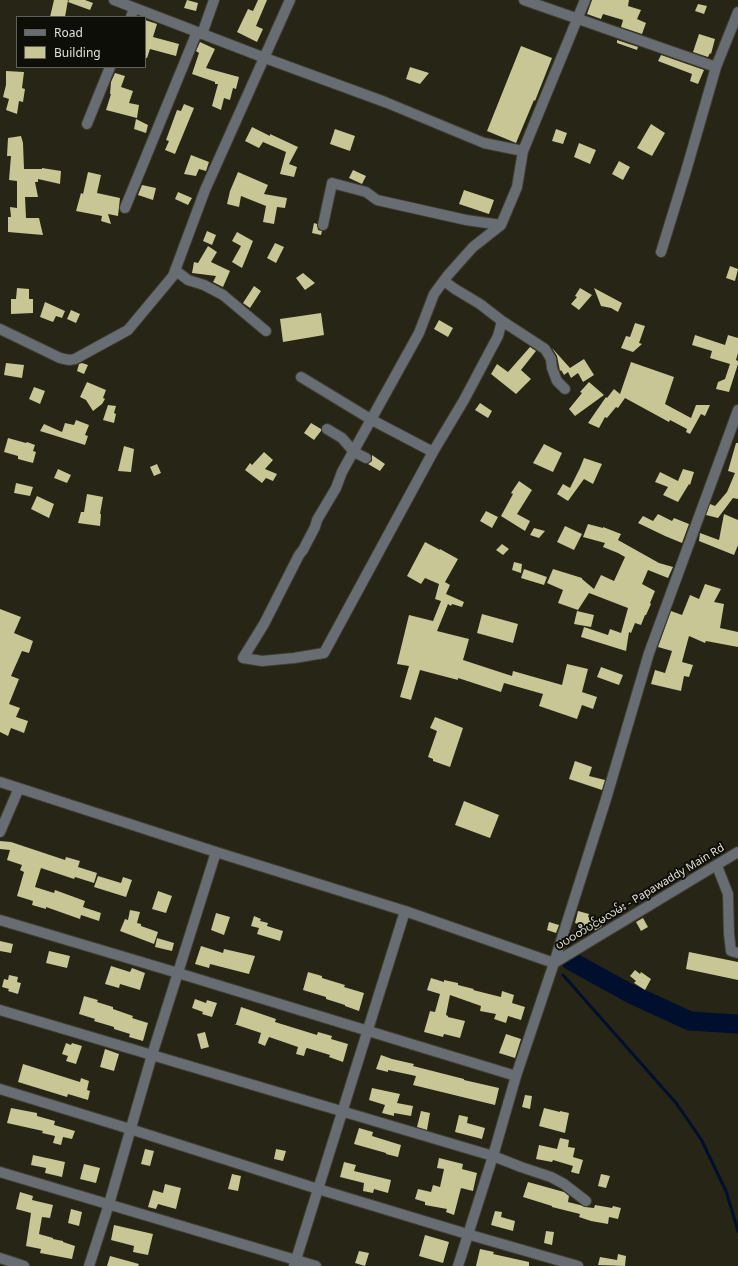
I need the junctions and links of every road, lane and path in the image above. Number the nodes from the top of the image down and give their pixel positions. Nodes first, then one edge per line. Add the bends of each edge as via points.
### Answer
1 (114, 0) edge
2 (214, 0) edge
3 (290, 0) edge
4 (524, 0) edge
5 (585, 0) edge
6 (133, 12) edge
7 (738, 12) edge
8 (146, 16) edge
9 (146, 16) edge
10 (578, 19) junction
11 (199, 33) junction
12 (265, 58) junction
13 (716, 67) junction
14 (110, 68) edge
15 (87, 124) dead end
16 (523, 151) junction
17 (125, 208) dead end
18 (323, 225) dead end
19 (501, 225) junction
20 (661, 252) dead end
21 (175, 270) junction
22 (444, 281) junction
23 (0, 318) edge
24 (502, 320) junction
25 (0, 329) edge
26 (266, 331) dead end
27 (0, 337) edge
28 (301, 377) dead end
29 (565, 389) dead end
30 (738, 410) edge
31 (372, 420) junction
32 (327, 429) dead end
33 (354, 452) junction
34 (433, 452) junction
35 (366, 458) dead end
36 (0, 782) edge
37 (19, 788) junction
38 (0, 832) edge
39 (216, 852) junction
40 (738, 852) edge
41 (717, 866) junction
42 (405, 911) junction
43 (0, 920) edge
44 (738, 953) edge
45 (554, 963) junction
46 (178, 973) junction
47 (0, 1010) edge
48 (368, 1031) junction
49 (152, 1055) junction
50 (516, 1076) junction
51 (0, 1089) edge
52 (343, 1112) junction
53 (130, 1129) junction
54 (493, 1156) junction
55 (0, 1172) edge
56 (318, 1189) junction
57 (586, 1201) dead end
58 (109, 1204) junction
59 (467, 1234) junction
60 (0, 1258) edge
61 (295, 1263) edge
62 (24, 1266) edge
63 (89, 1266) edge
64 (316, 1266) edge
65 (458, 1266) edge
66 (578, 1266) edge

1 - 6 street
2 - 11 street
3 - 12 street
4 - 10 street
5 - 10 street
6 - 8 street
7 - 13 street
9 - 11 street
10 - 13 street
10 - 16 street
11 - 12 street
11 - 17 street
12 - 16 street via 385,102 484,143
12 - 21 street via 205,190
13 - 20 street
14 - 15 street
16 - 19 street via 517,187
18 - 19 street via 332,183 366,192 378,200 466,220
19 - 22 street via 473,247
21 - 25 street via 173,276 128,330 75,359 60,358
21 - 26 street via 188,280 223,295
22 - 24 street
22 - 31 street via 434,294 419,333
23 - 25 street
24 - 29 street via 545,349 551,359 557,381
24 - 34 street via 498,336
25 - 27 street
28 - 31 street
30 - 45 street via 649,653
31 - 33 street
31 - 34 street
32 - 33 street via 342,438
33 - 34 street via 244,658 262,661 324,653
33 - 35 street
36 - 37 street
37 - 38 street
37 - 39 street
39 - 42 street
39 - 46 street
40 - 41 street, ပပဝတီပင်မလမ်း - Papawaddy Main Rd
41 - 44 street via 728,894 731,951
41 - 45 street, ပပဝတီပင်မလမ်း - Papawaddy Main Rd
42 - 45 street
42 - 48 street
43 - 46 street
45 - 50 street
46 - 48 street
46 - 49 street
47 - 49 street
48 - 50 street
48 - 52 street
49 - 52 street
49 - 53 street
50 - 54 street
51 - 53 street
52 - 54 street
52 - 56 street
53 - 56 street
53 - 58 street
54 - 57 street via 551,1177
54 - 59 street
55 - 58 street
56 - 59 street
56 - 61 street
58 - 61 street
58 - 63 street
59 - 65 street
59 - 66 street
60 - 62 street
61 - 64 street

